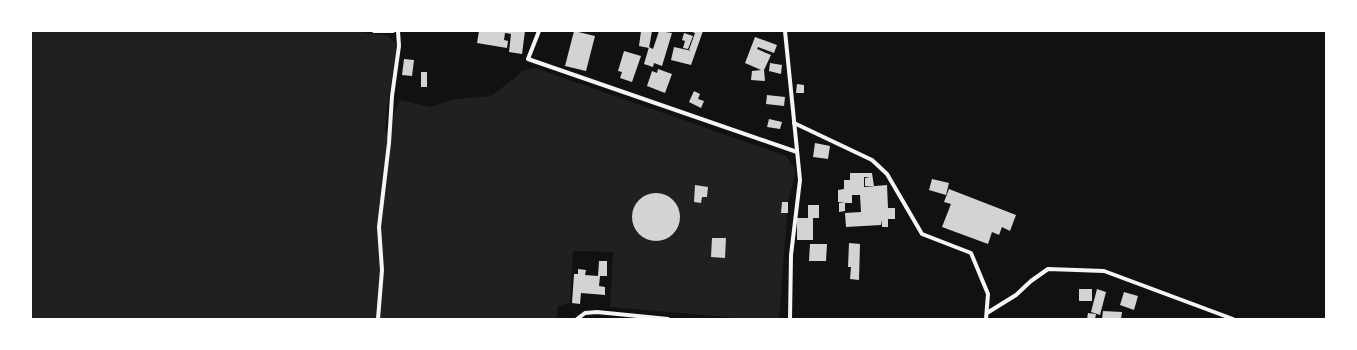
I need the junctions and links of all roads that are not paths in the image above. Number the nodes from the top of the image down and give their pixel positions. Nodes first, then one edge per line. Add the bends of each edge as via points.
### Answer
1 (374, 31) edge
2 (393, 31) edge
3 (398, 31) edge
4 (539, 31) edge
5 (785, 31) edge
6 (794, 123) junction
7 (797, 152) junction
8 (987, 313) junction
9 (378, 319) edge
10 (577, 319) edge
11 (668, 319) edge
12 (790, 319) edge
13 (986, 319) edge
14 (1233, 319) edge

1 - 2 street
3 - 9 street via 399,46 392,96 390,143 379,227 382,270
4 - 7 street via 528,60
5 - 6 street
6 - 7 street
6 - 8 street via 872,160 887,174 922,234 971,253 988,294
7 - 12 street via 800,180 791,255
8 - 13 street
8 - 14 street via 1016,296 1031,280 1048,269 1104,270
10 - 11 street via 585,313 596,312

